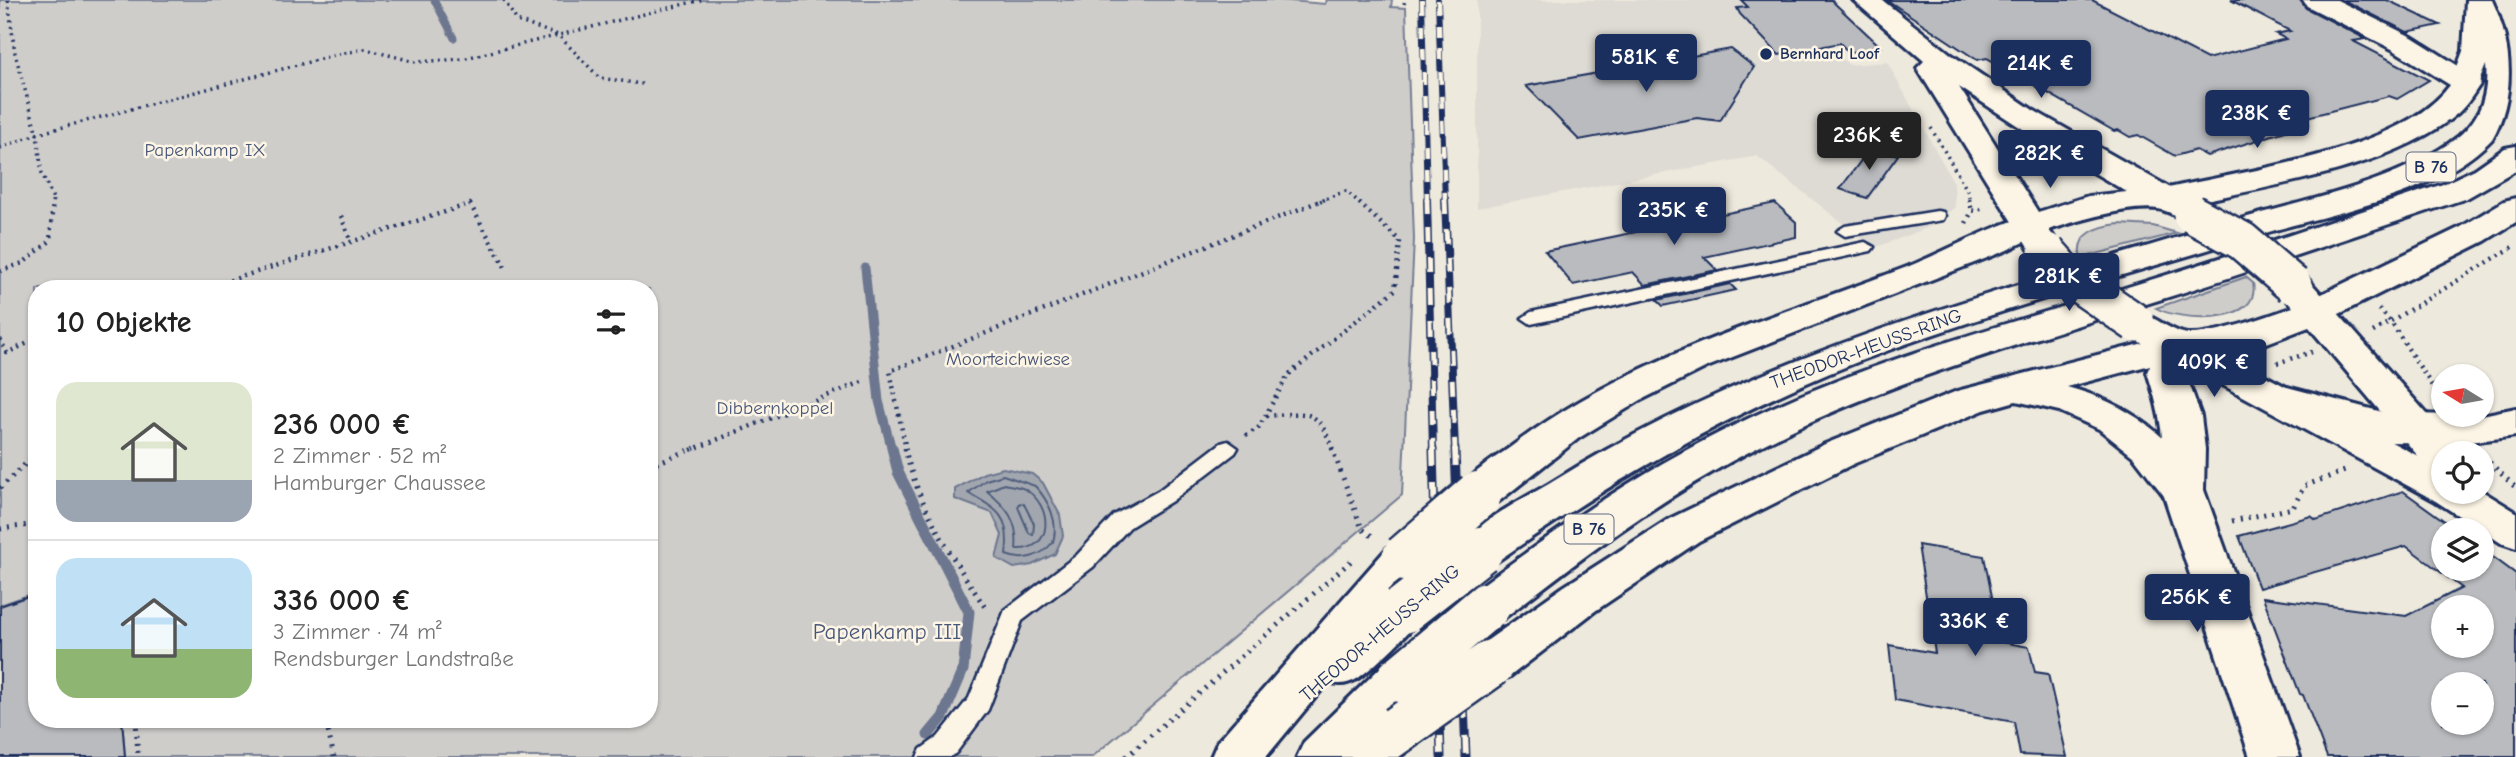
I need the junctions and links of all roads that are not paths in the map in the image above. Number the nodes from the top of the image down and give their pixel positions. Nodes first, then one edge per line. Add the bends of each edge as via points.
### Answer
1 (1866, 0) edge
2 (2316, 0) edge
3 (2479, 0) edge
4 (1901, 31) junction
5 (2466, 83) junction
6 (2516, 155) edge
7 (2177, 207) junction
8 (2516, 208) edge
9 (1937, 216) dead end
10 (1845, 231) dead end
11 (2038, 239) junction
12 (1865, 247) dead end
13 (2305, 298) junction
14 (1531, 318) dead end
15 (2175, 347) junction
16 (2276, 381) junction
17 (2014, 388) junction
18 (2516, 422) edge
19 (2435, 430) edge
20 (1228, 448) road end
21 (2431, 480) edge
22 (2183, 490) junction
23 (1380, 743) edge
24 (930, 757) edge
25 (1236, 757) edge
26 (1322, 757) edge
27 (2275, 757) edge

1 - 4 main road
2 - 5 main road via 2402,43
3 - 5 main road via 2477,51
3 - 25 main road, THEODOR-HEUSS-RING / B 76, bridge via 2503,54 2504,93 2485,129 2444,161 2330,202 1874,343 1761,387 1679,426 1480,550
4 - 7 main road via 2033,125
4 - 11 main road via 1954,97
5 - 7 main road via 2448,107 2425,124 2363,151
6 - 26 main road, THEODOR-HEUSS-RING / B 76, bridge via 2455,191 1938,357 1766,426 1633,499 1487,607 1400,679
7 - 11 main road via 2088,206
7 - 13 main road, bridge via 2242,241
8 - 13 main road via 2473,234
9 - 10 lane
11 - 15 main road, bridge via 2069,277
11 - 25 main road, bridge via 1984,249 1737,341 1682,365 1550,436 1478,495 1383,544
12 - 14 lane
13 - 15 main road via 2254,335
13 - 19 main road
15 - 16 main road
15 - 17 main road
15 - 22 main road via 2166,373 2182,427
16 - 19 main road via 2390,428
16 - 21 main road
17 - 22 main road via 2106,413 2151,447
17 - 23 main road, bridge via 1901,426 1725,508 1644,555
18 - 19 main road
20 - 24 lane via 1122,522 1085,561 1013,615 979,703 947,745
22 - 27 main road

